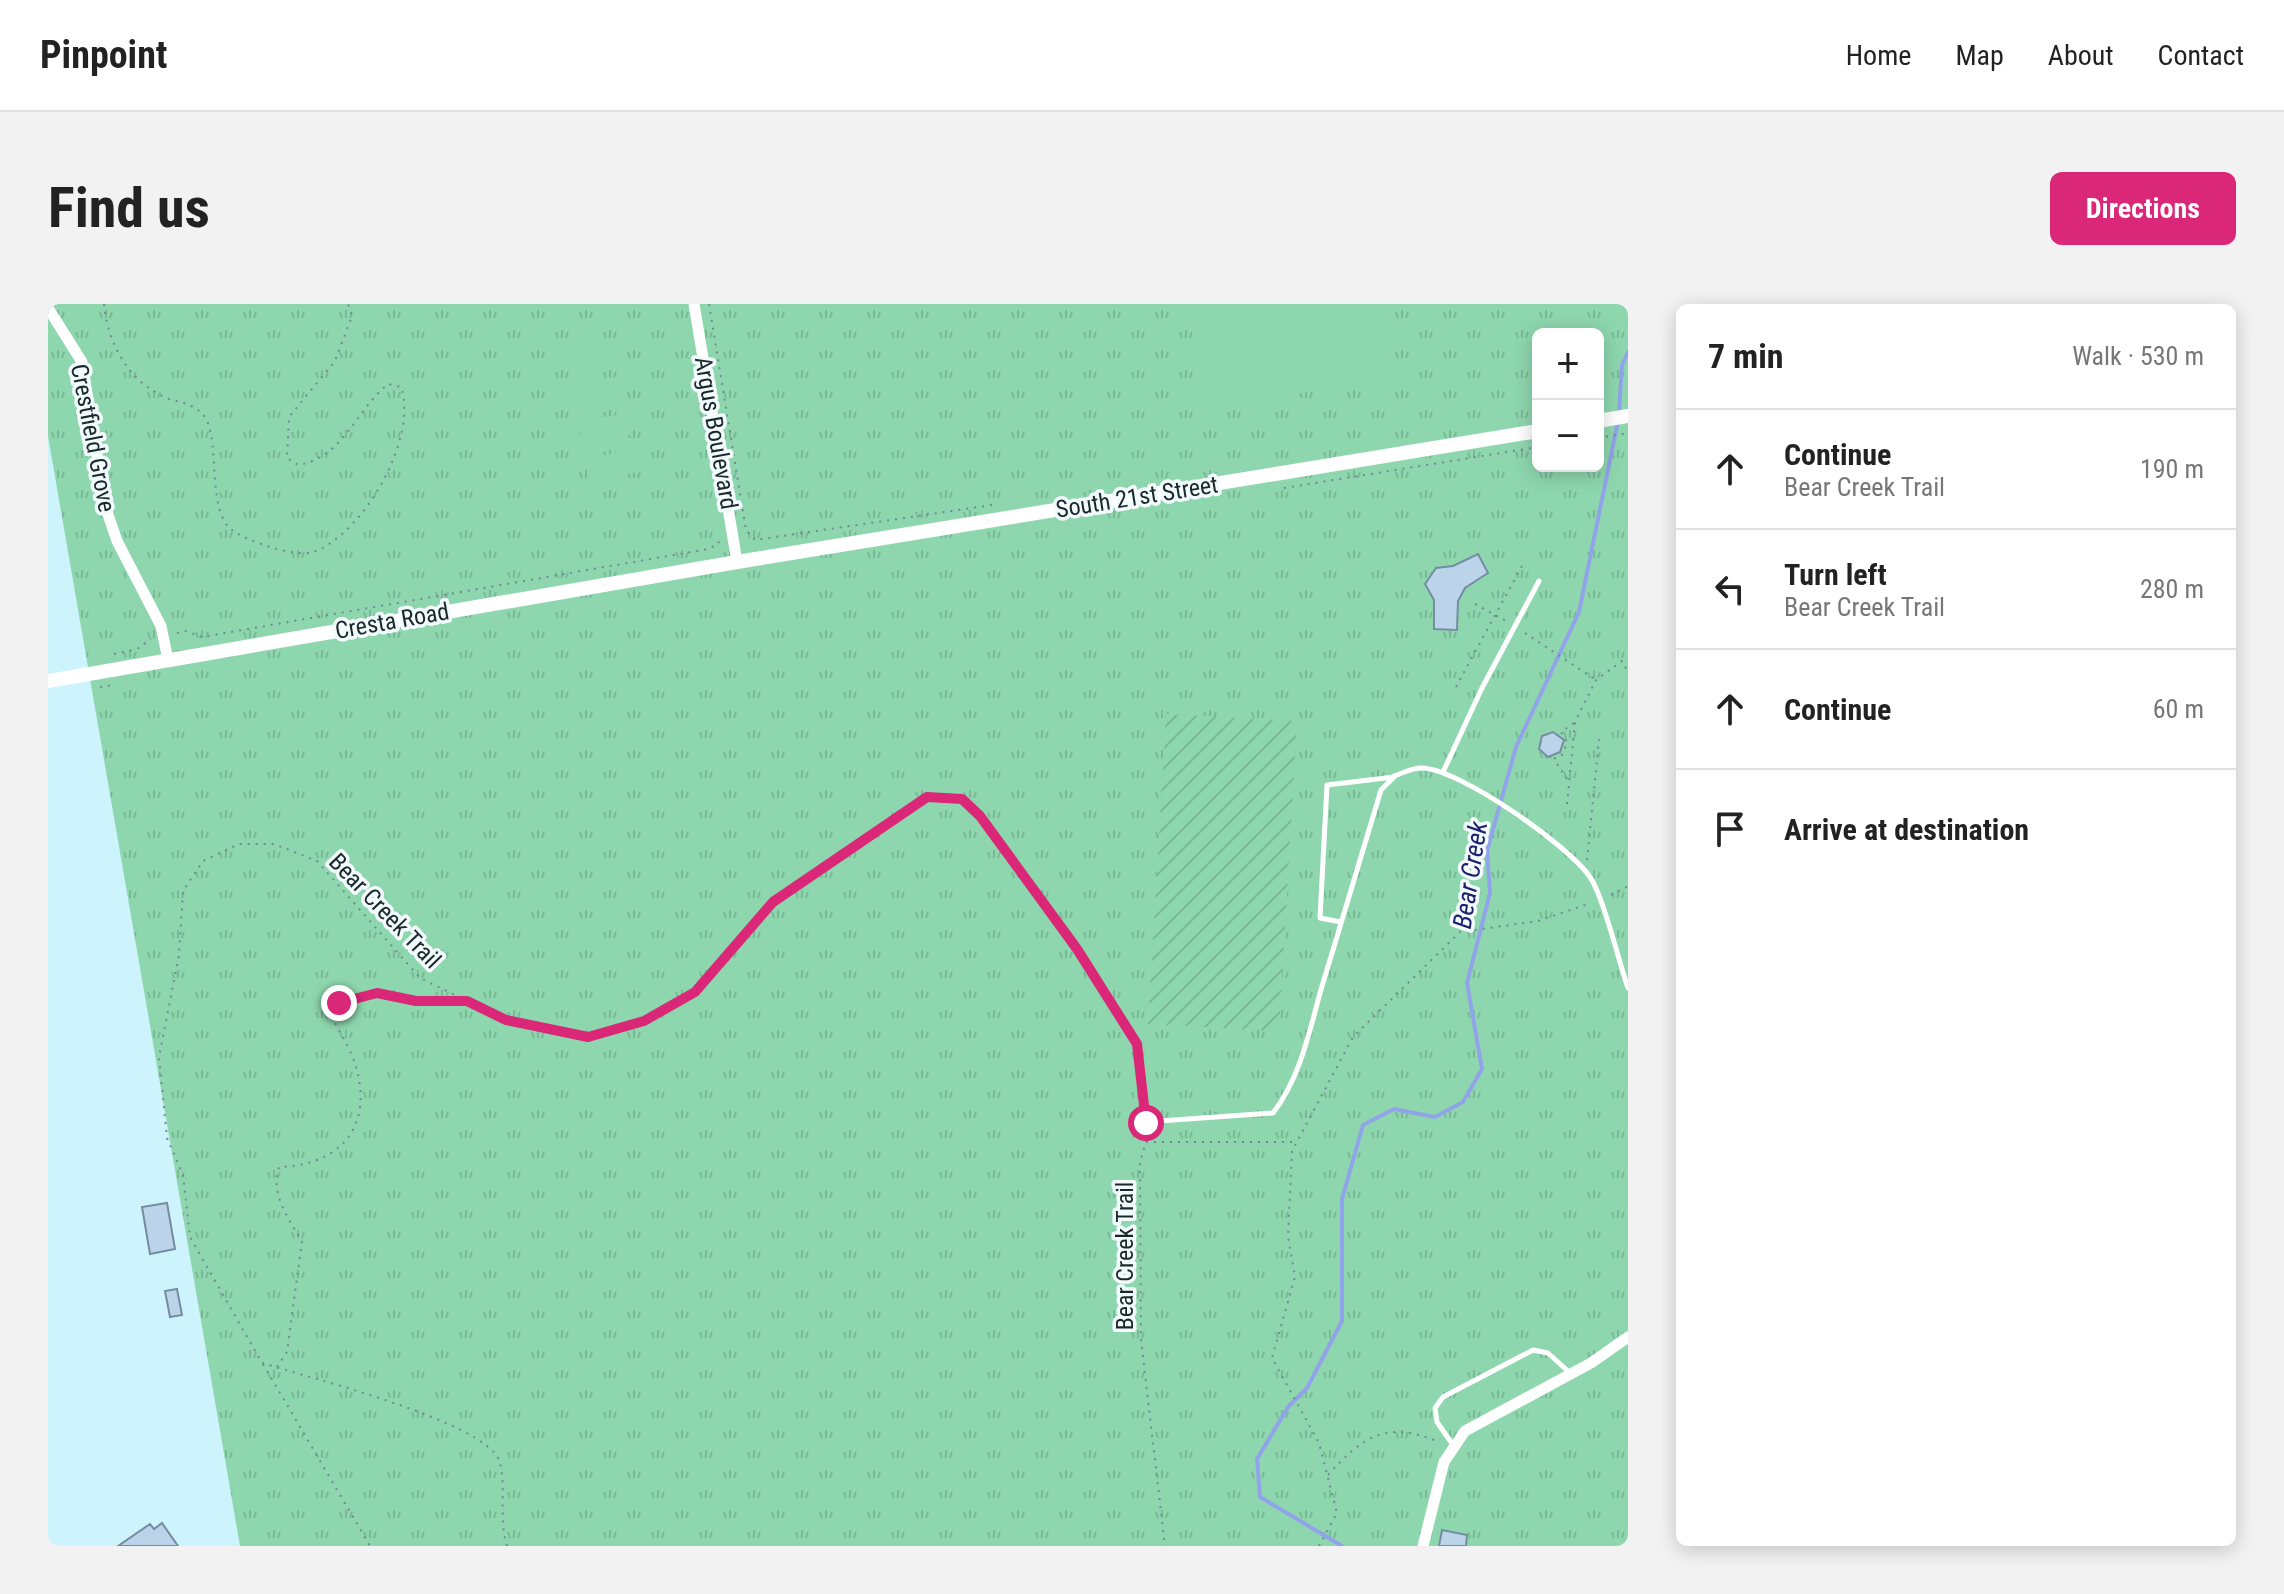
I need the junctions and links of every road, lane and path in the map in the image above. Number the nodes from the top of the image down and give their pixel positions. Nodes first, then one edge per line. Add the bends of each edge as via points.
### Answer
1 (104, 304) edge
2 (348, 304) edge
3 (694, 304) edge
4 (709, 304) edge
5 (48, 308) edge
6 (1628, 416) edge
7 (1604, 420) edge
8 (1532, 432) edge
9 (1627, 433) edge
10 (1604, 437) edge
11 (1532, 448) edge
12 (1276, 489) dead end
13 (995, 505) dead end
14 (721, 535) dead end
15 (737, 562) junction
16 (1522, 566) dead end
17 (1539, 581) dead end
18 (163, 636) junction
19 (1547, 648) dead end
20 (108, 656) dead end
21 (168, 660) junction
22 (1628, 672) edge
23 (1596, 680) junction
24 (48, 681) edge
25 (119, 684) dead end
26 (1456, 687) dead end
27 (94, 688) dead end
28 (1575, 722) junction
29 (1599, 739) dead end
30 (1443, 772) junction
31 (1394, 777) junction
32 (1568, 780) junction
33 (1567, 804) dead end
34 (1583, 868) junction
35 (1628, 886) edge
36 (1599, 901) junction
37 (1341, 922) junction
38 (1628, 988) edge
39 (467, 1001) junction
40 (1160, 1121) dead end
41 (1145, 1142) junction
42 (1297, 1142) junction
43 (1628, 1337) edge
44 (262, 1363) junction
45 (276, 1367) junction
46 (1570, 1374) junction
47 (1452, 1446) junction
48 (1328, 1475) junction
49 (1319, 1545) edge
50 (370, 1546) edge
51 (507, 1546) edge
52 (1165, 1546) edge
53 (1423, 1546) edge

1 - 2 path via 110,337 128,370 150,389 191,405 206,420 222,516 232,530 290,554 312,553 334,540 377,495 393,461 407,403 401,387 388,384 339,446 314,463 298,465 287,458 289,417 335,361 352,316
3 - 15 street, Argus Boulevard
4 - 13 path via 746,530 755,540
5 - 18 street, Crestfield Grove via 82,362 105,506
6 - 7 main road
8 - 15 main road, South 21st Street
9 - 10 path
11 - 12 path
14 - 18 path via 708,549 202,637 185,631
15 - 21 main road, Cresta Road
16 - 26 path
17 - 30 lane
18 - 20 path
18 - 21 street, Crestfield Grove
19 - 23 path
21 - 24 main road, Cresta Road
22 - 23 path via 1622,661
23 - 28 path
25 - 27 path
28 - 32 path
28 - 32 path via 1561,732 1567,742 1563,754 1554,759
29 - 34 path via 1591,853
30 - 31 lane via 1420,767
30 - 34 lane via 1491,798 1573,855
31 - 37 lane via 1381,790
31 - 37 lane via 1327,785 1320,918
32 - 33 path
34 - 36 lane
35 - 36 path
36 - 38 lane
36 - 42 path via 1538,921 1460,932 1353,1037
37 - 40 lane via 1303,1049 1286,1096 1273,1113
39 - 41 path, Bear Creek Trail via 506,1020 588,1037 644,1021 695,992 773,902 927,797 962,799 1077,949 1137,1044
39 - 44 path, Bear Creek Trail via 420,978 317,861 274,844 239,844 203,861 183,891 179,955 159,1057 167,1138 183,1175 190,1237
39 - 45 path via 416,1001 377,993 339,1003 331,1016 360,1081 356,1127 327,1160 279,1167 274,1182 302,1241 287,1352
41 - 42 path
41 - 52 path, Bear Creek Trail via 1140,1163 1141,1340
42 - 48 path via 1292,1151 1288,1237 1295,1277 1272,1358 1319,1443
43 - 46 street
44 - 45 path
44 - 50 path, Bear Creek Trail
45 - 51 path via 450,1423 485,1443 499,1461
46 - 47 street via 1465,1431
46 - 47 lane via 1548,1353 1533,1350 1443,1397 1435,1416
47 - 48 path via 1423,1435 1378,1432
47 - 53 street
48 - 49 path via 1337,1513

